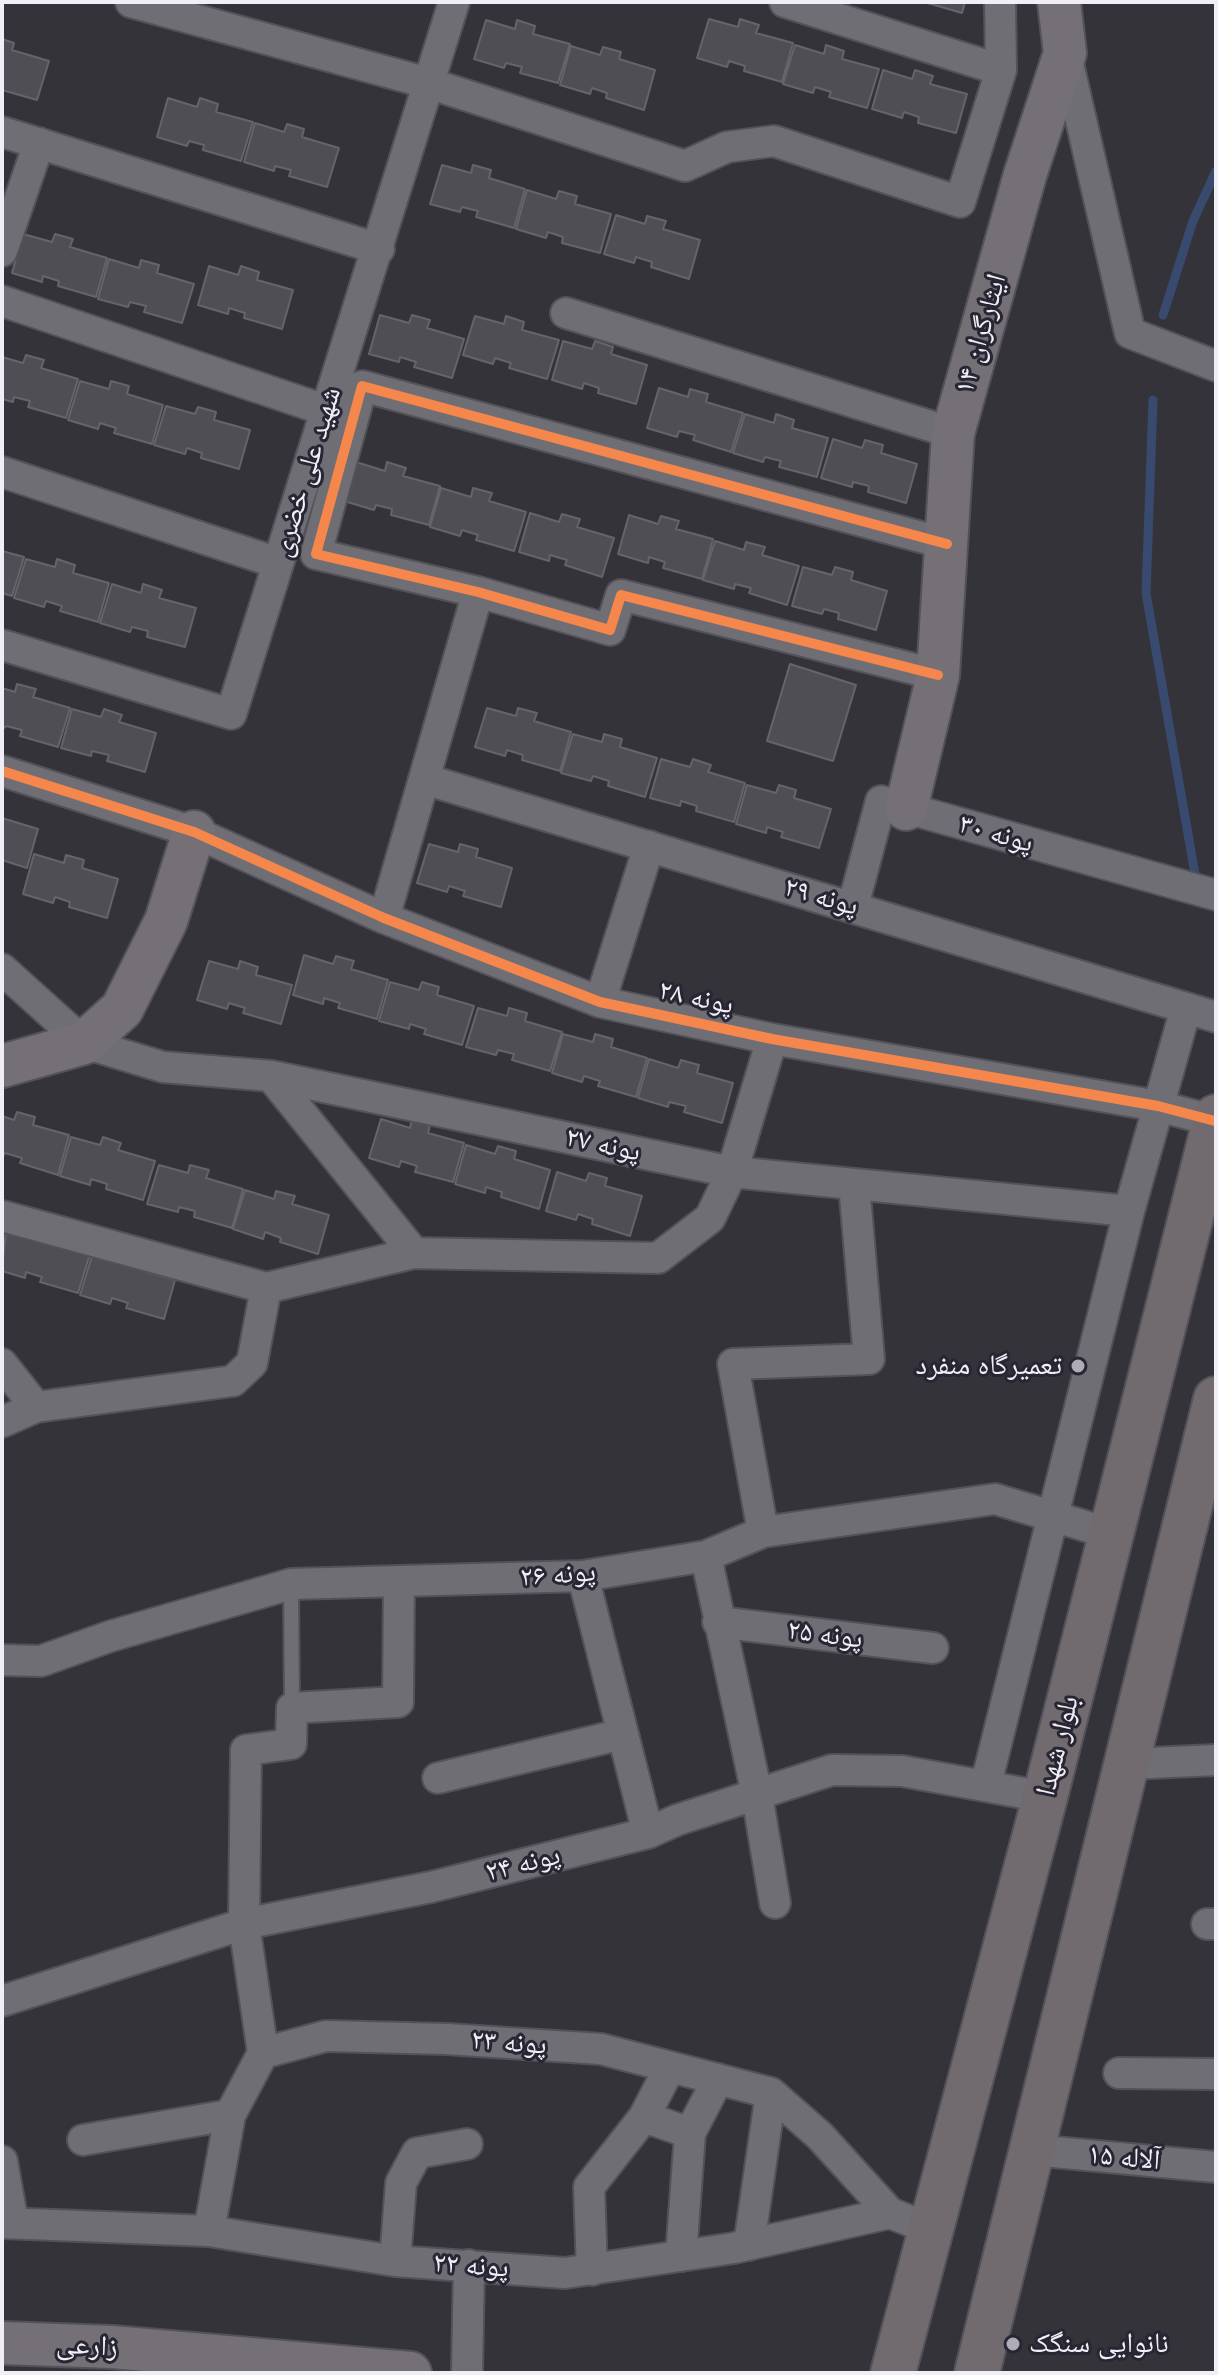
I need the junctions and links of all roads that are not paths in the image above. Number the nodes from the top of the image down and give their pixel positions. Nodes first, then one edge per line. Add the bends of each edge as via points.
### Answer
1 (131, 2) edge
2 (454, 2) edge
3 (785, 2) edge
4 (1000, 2) edge
5 (1059, 2) edge
6 (162, 6) edge
7 (201, 11) edge
8 (1065, 53) junction
9 (1001, 70) junction
10 (428, 83) junction
11 (2, 132) edge
12 (39, 143) junction
13 (379, 249) junction
14 (2, 251) edge
15 (2, 301) edge
16 (566, 313) dead end
17 (1216, 366) edge
18 (325, 410) junction
19 (953, 433) junction
20 (2, 472) edge
21 (947, 544) junction
22 (278, 563) junction
23 (478, 592) junction
24 (2, 645) edge
25 (938, 675) junction
26 (2, 771) edge
27 (424, 779) junction
28 (906, 809) junction
29 (194, 832) junction
30 (649, 846) junction
31 (1216, 895) edge
32 (853, 906) junction
33 (384, 918) junction
34 (2, 969) edge
35 (600, 1002) junction
36 (1186, 1008) junction
37 (1216, 1017) edge
38 (772, 1039) junction
39 (84, 1043) junction
40 (2, 1066) edge
41 (271, 1076) junction
42 (1158, 1106) junction
43 (1216, 1119) edge
44 (732, 1172) junction
45 (854, 1184) junction
46 (1129, 1211) junction
47 (2, 1216) edge
48 (414, 1253) junction
49 (266, 1288) junction
50 (2, 1364) edge
51 (1216, 1399) edge
52 (36, 1407) junction
53 (2, 1422) edge
54 (1204, 1497) edge
55 (1051, 1516) junction
56 (763, 1532) junction
57 (1112, 1534) junction
58 (706, 1556) junction
59 (583, 1576) junction
60 (291, 1584) junction
61 (399, 1584) junction
62 (718, 1622) junction
63 (933, 1648) dead end
64 (2, 1660) edge
65 (292, 1708) junction
66 (623, 1734) junction
67 (1216, 1760) edge
68 (1128, 1764) junction
69 (438, 1778) dead end
70 (986, 1784) junction
71 (757, 1795) junction
72 (1045, 1797) junction
73 (648, 1833) junction
74 (775, 1903) dead end
75 (244, 1924) junction
76 (2, 2001) edge
77 (263, 2053) junction
78 (670, 2067) junction
79 (1119, 2073) dead end
80 (1216, 2074) edge
81 (718, 2079) junction
82 (771, 2093) junction
83 (230, 2115) junction
84 (644, 2117) junction
85 (690, 2133) junction
86 (83, 2140) dead end
87 (467, 2144) dead end
88 (1032, 2150) junction
89 (2, 2161) edge
90 (1216, 2167) edge
91 (890, 2213) junction
92 (8, 2223) edge
93 (933, 2230) junction
94 (209, 2231) junction
95 (749, 2245) junction
96 (681, 2256) junction
97 (395, 2261) junction
98 (469, 2265) junction
99 (592, 2270) junction
100 (2, 2343) edge
101 (410, 2373) edge
102 (467, 2373) edge
103 (893, 2373) edge
104 (977, 2373) edge

1 - 6 street
2 - 10 street, شهید علی خضری
3 - 9 street
4 - 9 street
5 - 8 street, ایثارگران ۱۴
6 - 7 street
7 - 10 street
8 - 17 street via 1130,333
8 - 19 street, ایثارگران ۱۴
9 - 10 street via 960,202 774,141 727,147 685,166
10 - 13 street, شهید علی خضری
11 - 12 street
12 - 13 street
12 - 14 street
13 - 18 street, شهید علی خضری
15 - 18 street
16 - 19 street
18 - 22 street, شهید علی خضری
19 - 21 street, ایثارگران ۱۴
20 - 22 street
21 - 23 street via 362,386 316,554
21 - 25 street, ایثارگران ۱۴
22 - 24 street, شهید علی خضری via 231,714
23 - 25 street via 610,630 621,595
23 - 27 street
25 - 28 street, ایثارگران ۱۴
26 - 29 street, پونه ۲۸
27 - 30 street, پونه ۲۹
27 - 33 street
28 - 31 street, پونه ۳۰
28 - 32 street, پونه ۳۰ via 881,801
29 - 33 street, پونه ۲۸
29 - 39 street via 166,921 122,1009
30 - 32 street, پونه ۲۹
30 - 35 street
32 - 36 street, پونه ۲۹
33 - 35 street, پونه ۲۸
34 - 39 street
35 - 38 street, پونه ۲۸
36 - 37 street, پونه ۲۹
36 - 42 street
38 - 42 street, پونه ۲۸
38 - 44 street
39 - 40 street
39 - 41 street, پونه ۲۷ via 163,1067
41 - 44 street, پونه ۲۷
41 - 48 street
42 - 43 street, پونه ۲۸
42 - 46 street
43 - 57 main road, بلوار شهدا
44 - 45 street, پونه ۲۷
44 - 48 street via 710,1218 658,1258
45 - 46 street, پونه ۲۷
45 - 56 street via 869,1359 733,1364
46 - 55 street
47 - 49 street
48 - 49 street
49 - 52 street via 252,1363 233,1381
50 - 52 street
51 - 54 main road
52 - 53 street
54 - 68 main road
55 - 56 street, پونه ۲۶ via 995,1499
55 - 57 street, پونه ۲۶
55 - 70 street
56 - 58 street, پونه ۲۶
57 - 72 main road, بلوار شهدا
58 - 59 street, پونه ۲۶
58 - 62 street
59 - 61 street, پونه ۲۶
59 - 66 street
60 - 61 street, پونه ۲۶
60 - 64 street, پونه ۲۶ via 41,1661
60 - 65 lane
61 - 65 street via 398,1702
62 - 63 street, پونه ۲۵
62 - 71 street
65 - 75 street via 291,1744 246,1750
66 - 69 street
66 - 73 street
67 - 68 street
68 - 88 main road
70 - 71 street, پونه ۲۴ via 902,1771 832,1770
70 - 72 street, پونه ۲۴
71 - 73 street, پونه ۲۴
71 - 74 street
72 - 93 main road, بلوار شهدا
73 - 75 street, پونه ۲۴ via 431,1887
75 - 76 street, پونه ۲۴
75 - 77 street
77 - 78 street, پونه ۲۳ via 326,2036 447,2039 601,2049
77 - 83 street
78 - 81 street, پونه ۲۳
78 - 84 street
79 - 80 street
81 - 82 street, پونه ۲۳
81 - 85 street
82 - 91 street, پونه ۲۳ via 820,2136
82 - 95 street
83 - 86 street
83 - 94 street
84 - 85 street
84 - 99 street via 589,2187
85 - 96 street
87 - 97 street via 417,2153 401,2183
88 - 90 street, آلاله ۱۵
88 - 104 main road
89 - 92 street
91 - 93 street
91 - 95 street, پونه ۲۲
92 - 94 street, پونه ۲۲
93 - 103 main road, بلوار شهدا
94 - 97 street, پونه ۲۲
95 - 96 street, پونه ۲۲
96 - 99 street, پونه ۲۲
97 - 98 street, پونه ۲۲
98 - 99 street, پونه ۲۲ via 565,2273
98 - 102 street
100 - 101 street, زارعی via 112,2347

